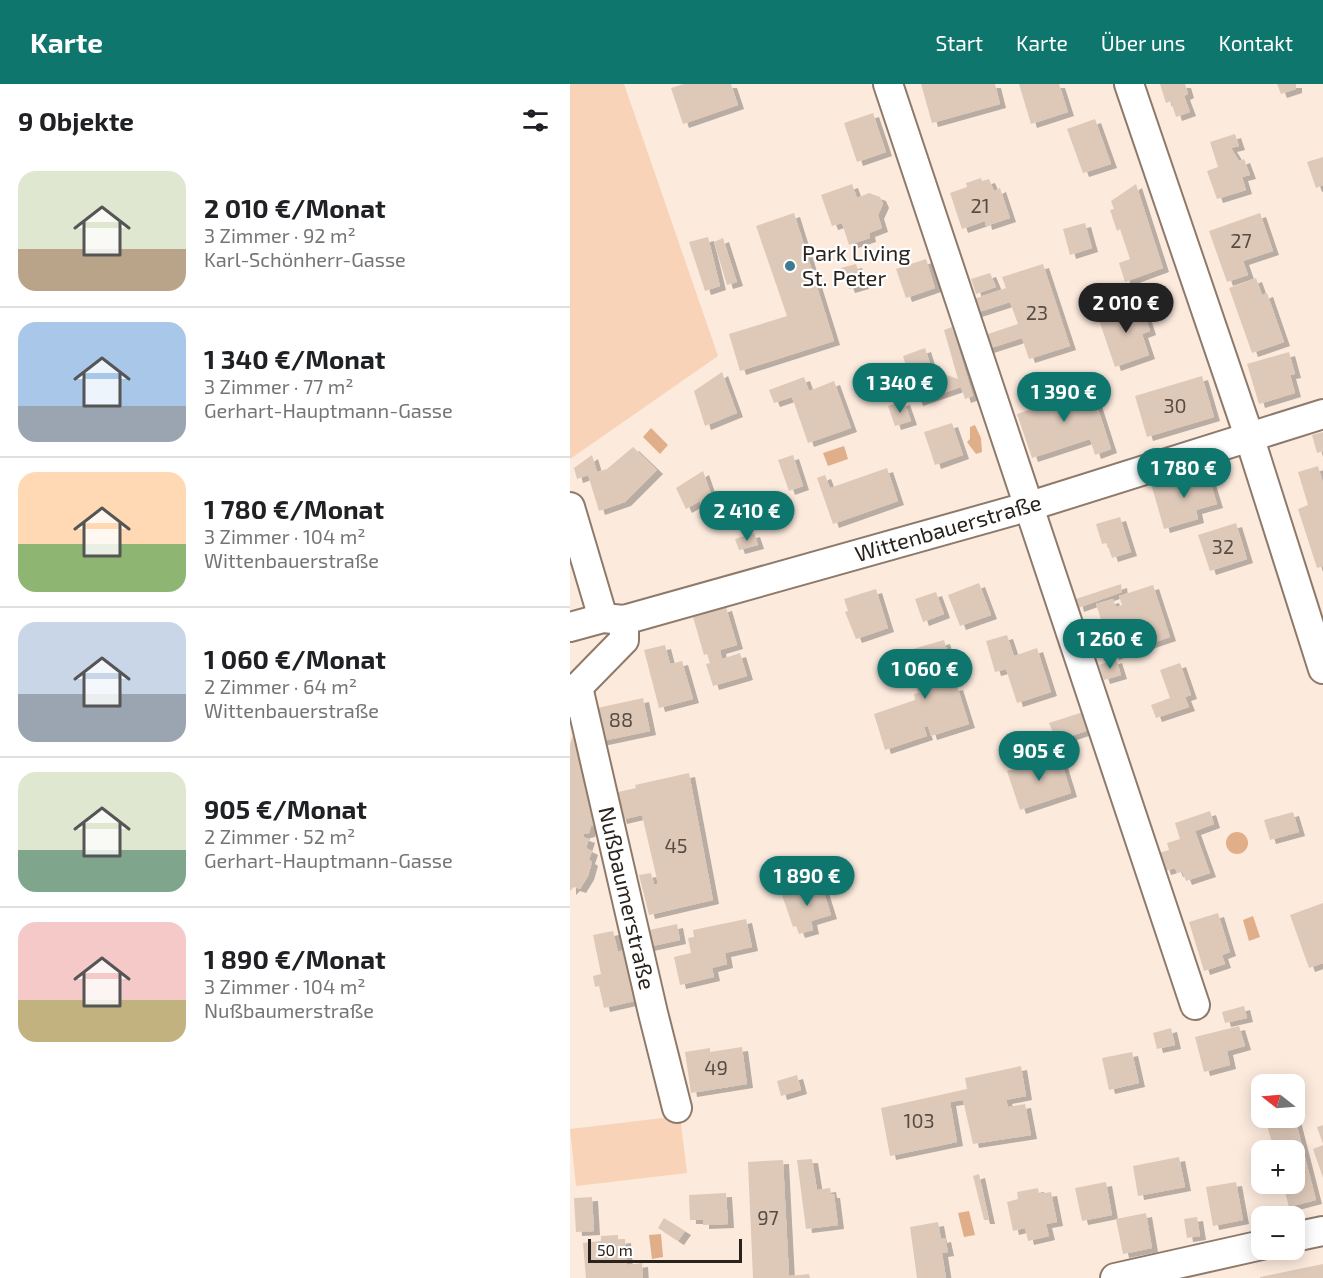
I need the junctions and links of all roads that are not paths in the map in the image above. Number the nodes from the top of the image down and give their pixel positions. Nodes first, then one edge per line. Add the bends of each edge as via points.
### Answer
1 (888, 84) edge
2 (1130, 84) edge
3 (1323, 414) edge
4 (1250, 439) junction
5 (1030, 506) junction
6 (570, 507) edge
7 (614, 619) junction
8 (570, 627) edge
9 (1323, 669) edge
10 (574, 695) edge
11 (1195, 1005) dead end
12 (677, 1108) dead end
13 (1323, 1231) edge
14 (1305, 1235) edge
15 (1251, 1247) edge
16 (1114, 1278) edge

1 - 5 street
2 - 4 street
3 - 4 street, Wittenbauerstraße
4 - 5 street, Wittenbauerstraße
4 - 9 street
5 - 7 street, Wittenbauerstraße
5 - 11 street
6 - 7 street
7 - 8 street, Wittenbauerstraße
7 - 10 street via 624,640
10 - 12 street, Nußbaumerstraße
13 - 14 street
15 - 16 street

